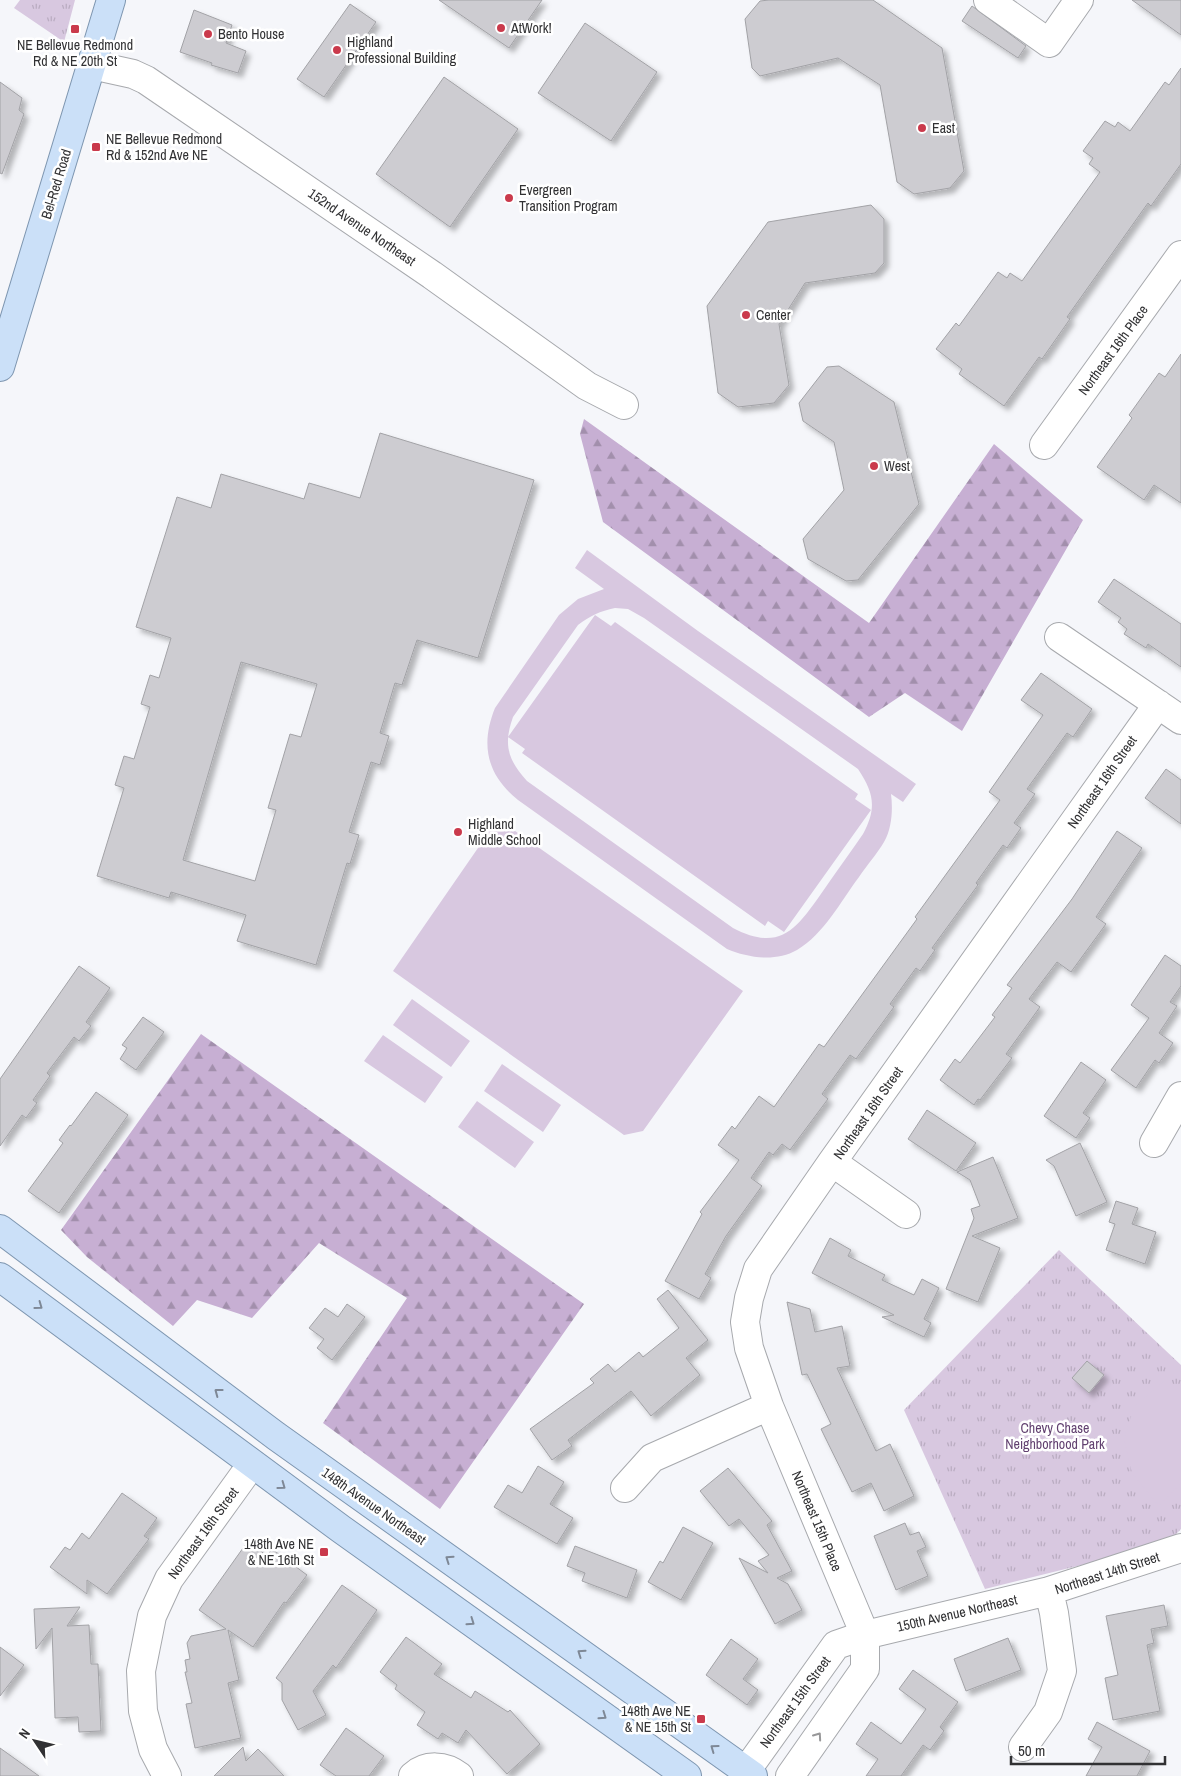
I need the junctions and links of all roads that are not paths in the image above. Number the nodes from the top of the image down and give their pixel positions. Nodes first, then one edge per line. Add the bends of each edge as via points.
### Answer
1 (111, 0) edge
2 (988, 0) edge
3 (1079, 0) edge
4 (92, 65) junction
5 (1181, 255) edge
6 (0, 367) edge
7 (624, 405) dead end
8 (1044, 445) dead end
9 (1059, 637) dead end
10 (1158, 704) junction
11 (1181, 720) edge
12 (1181, 1096) edge
13 (1154, 1144) dead end
14 (832, 1162) junction
15 (906, 1214) dead end
16 (0, 1229) edge
17 (0, 1278) edge
18 (769, 1406) junction
19 (220, 1440) junction
20 (303, 1456) junction
21 (252, 1464) junction
22 (625, 1488) dead end
23 (1181, 1548) edge
24 (1049, 1591) junction
25 (865, 1635) junction
26 (1022, 1747) dead end
27 (750, 1773) edge
28 (167, 1776) edge
29 (413, 1776) edge
30 (459, 1776) edge
31 (687, 1776) edge
32 (790, 1776) edge

1 - 4 main road, Bel-Red Road
2 - 3 street via 1049,43
4 - 6 main road, Bel-Red Road
4 - 7 street, 152nd Avenue Northeast via 146,80 432,275 587,386
5 - 8 street, Northeast 16th Place
9 - 10 street
10 - 11 street
10 - 14 street, Northeast 16th Street
12 - 13 street
14 - 15 street
14 - 18 street, Northeast 16th Street via 758,1269 749,1298 746,1322 749,1348
20 -> 16 main road, 148th Avenue Northeast
17 -> 19 main road
18 - 22 street via 652,1458
18 - 25 street, Northeast 15th Place
19 - 20 main road via 234,1424 242,1423
19 - 21 main road
27 -> 20 main road, 148th Avenue Northeast
21 - 28 street, Northeast 16th Street via 169,1579 152,1616 141,1671 143,1710 153,1749
21 -> 31 main road
23 - 24 street, Northeast 14th Street
24 - 25 street, 150th Avenue Northeast
24 - 26 street, Northeast 14th Street via 1062,1671 1048,1712
25 - 27 street, Northeast 15th Street via 836,1646
32 -> 25 street via 864,1669
29 - 30 street via 434,1767

